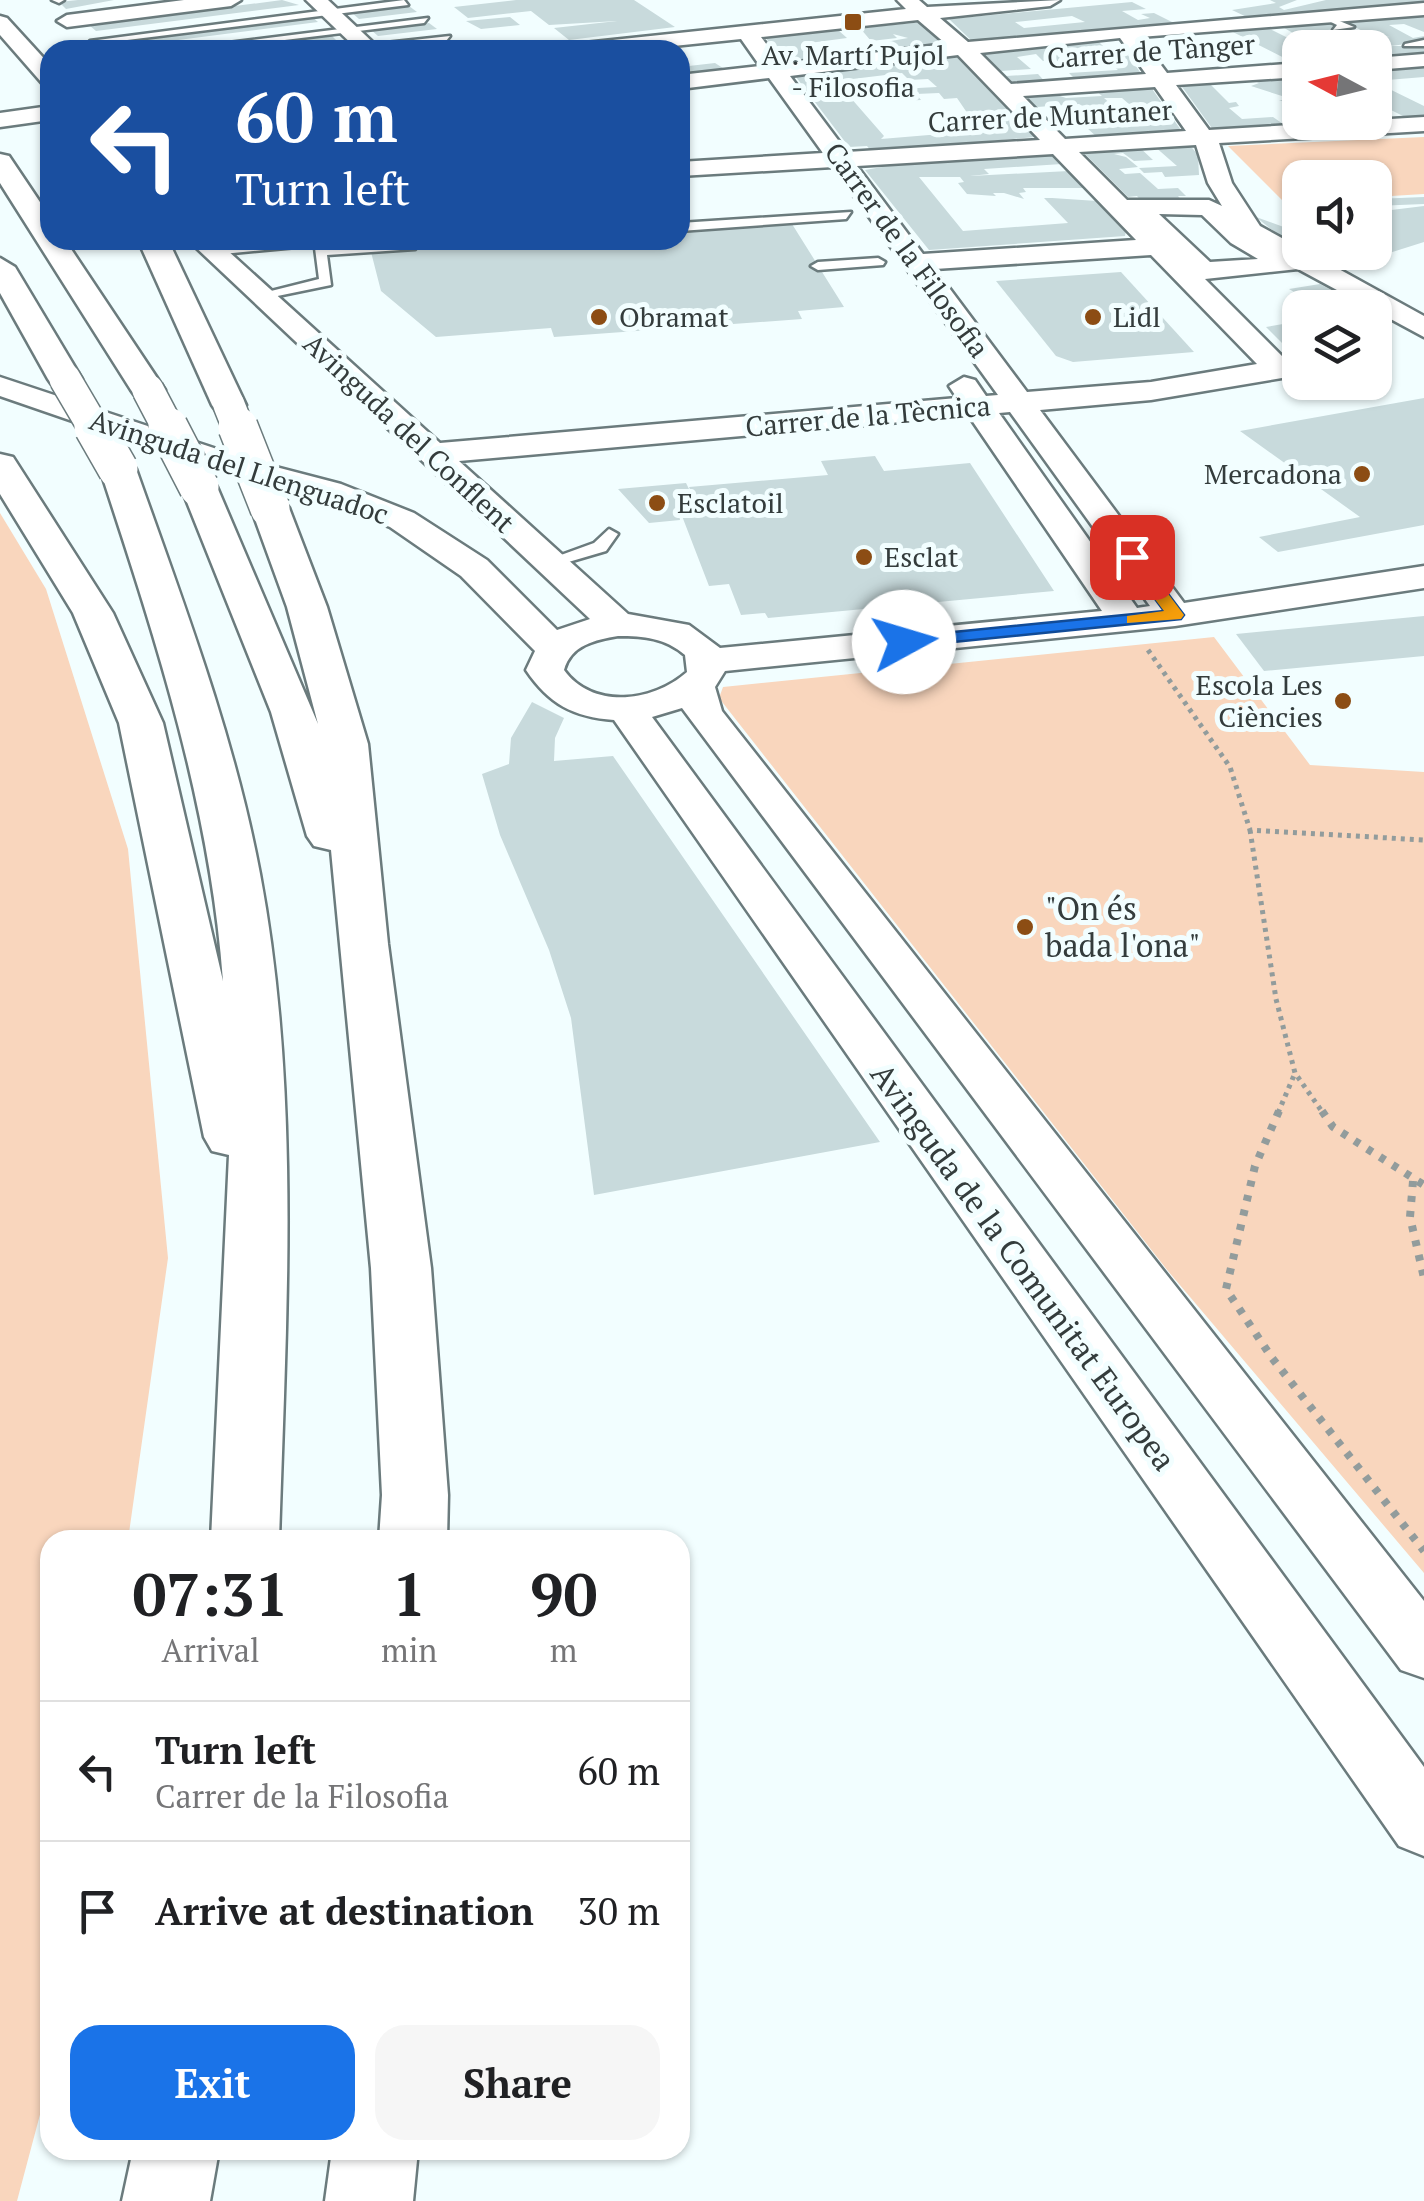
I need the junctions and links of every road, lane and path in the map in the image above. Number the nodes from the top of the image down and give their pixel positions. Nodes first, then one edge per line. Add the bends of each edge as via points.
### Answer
1 (232, 0) edge
2 (882, 0) edge
3 (1050, 0) edge
4 (404, 3) dead end
5 (322, 6) edge
6 (915, 6) edge
7 (1168, 9) dead end
8 (1424, 9) edge
9 (424, 20) dead end
10 (67, 21) dead end
11 (0, 22) edge
12 (1201, 26) junction
13 (721, 27) junction
14 (1126, 32) junction
15 (446, 38) dead end
16 (101, 40) edge
17 (355, 40) edge
18 (370, 40) edge
19 (417, 40) edge
20 (638, 40) edge
21 (1424, 43) edge
22 (964, 49) junction
23 (1417, 53) edge
24 (1392, 60) edge
25 (1282, 65) edge
26 (40, 67) edge
27 (762, 72) junction
28 (1282, 73) edge
29 (690, 81) edge
30 (1164, 81) junction
31 (1006, 91) junction
32 (40, 114) edge
33 (0, 120) edge
34 (1392, 121) edge
35 (1424, 124) edge
36 (1282, 130) edge
37 (1202, 137) junction
38 (1059, 146) junction
39 (841, 159) junction
40 (808, 161) junction
41 (0, 162) edge
42 (690, 167) edge
43 (850, 222) junction
44 (40, 224) edge
45 (690, 227) edge
46 (797, 232) dead end
47 (1159, 246) junction
48 (57, 250) edge
49 (158, 250) edge
50 (210, 250) edge
51 (350, 250) edge
52 (878, 262) junction
53 (917, 262) junction
54 (1287, 265) joint
55 (818, 266) dead end
56 (0, 268) edge
57 (898, 290) dead end
58 (258, 296) junction
59 (1424, 330) edge
60 (1392, 341) edge
61 (944, 356) dead end
62 (1282, 361) edge
63 (1282, 371) edge
64 (0, 386) edge
65 (1018, 403) junction
66 (979, 407) junction
67 (435, 453) junction
68 (0, 465) edge
69 (609, 534) dead end
70 (548, 563) junction
71 (1424, 577) edge
72 (1175, 615) junction
73 (1127, 620) junction
74 (618, 625) junction
75 (554, 649) junction
76 (702, 674) junction
77 (630, 708) junction
78 (1250, 830) junction
79 (1424, 840) edge
80 (363, 944) junction
81 (1295, 1073) junction
82 (1413, 1181) junction
83 (1424, 1185) edge
84 (256, 1227) junction
85 (1424, 1278) edge
86 (245, 1530) edge
87 (413, 1530) edge
88 (1424, 1551) edge
89 (1424, 1650) edge
90 (1424, 1823) edge
91 (174, 2160) edge
92 (374, 2160) edge
93 (166, 2201) edge
94 (369, 2201) edge

1 - 10 street
2 - 13 street via 893,8 713,27
3 - 6 street
4 - 5 lane
5 - 16 lane
5 - 17 street
6 - 13 street
6 - 22 street
7 - 12 street
8 - 12 street via 1333,22
9 - 18 lane
11 - 26 street
12 - 14 street
12 - 25 street
13 - 20 street
13 - 27 street, Carrer de la Filosofia
14 - 22 street
14 - 30 street
15 - 19 lane
21 - 23 lane
22 - 27 street
22 - 31 street
23 - 24 street
27 - 29 street
27 - 39 street, Carrer de la Filosofia
27 - 40 street, Carrer de la Filosofia
28 - 30 street, Carrer de Tànger
30 - 31 street, Carrer de Tànger
30 - 37 street
31 - 38 street
32 - 33 street
34 - 35 street, Carrer de Muntaner
36 - 37 street, Carrer de Muntaner
37 - 38 street, Carrer de Muntaner
37 - 59 street via 1220,183 1250,230
38 - 39 street, Carrer de Muntaner
38 - 47 street
39 - 40 street, Carrer de Muntaner
39 - 53 street, Carrer de la Filosofia
40 - 42 street, Carrer de Muntaner
40 - 43 street, Carrer de la Filosofia
41 - 44 highway
43 - 45 lane
43 - 46 lane
43 - 52 street, Carrer de la Filosofia
47 - 53 street
47 - 62 street
48 - 80 highway, bridge via 148,390 200,486 294,712
49 - 80 highway, bridge via 229,404 307,607 346,744
50 - 58 street, Avinguda del Conflent
51 - 58 lane via 320,252 326,282
52 - 55 lane
52 - 57 street, Carrer de la Filosofia
53 - 65 street, Carrer de la Filosofia
54 - 54 street via 1204,271 1136,205 1209,208 1240,237
56 - 84 highway, bridge via 118,469 203,720 245,932
58 - 67 street, Avinguda del Conflent
59 - 60 street
61 - 66 street, Carrer de la Filosofia
63 - 65 street, Carrer de la Tècnica
64 - 75 street, Avinguda del Llenguadoc via 402,520 474,568
65 - 66 street, Carrer de la Tècnica
65 - 72 street, Carrer de la Filosofia
66 - 67 street, Carrer de la Tècnica
66 - 73 street, Carrer de la Filosofia
67 - 70 street, Avinguda del Conflent
68 - 84 highway via 94,613 141,723
69 - 70 lane via 600,547
70 - 74 street, Avinguda del Conflent
71 - 72 street
72 - 73 street
73 - 76 street
73 - 78 path via 1230,767
74 - 75 street via 588,630
74 - 76 street via 676,632 698,645
75 - 77 street via 545,670 558,690 594,705
76 - 77 street via 658,704
76 - 89 street via 704,713
77 - 90 street, Avinguda de la Comunitat Europea via 647,743
78 - 79 path
78 - 81 path via 1276,999
80 - 87 highway via 400,1268
81 - 82 path via 1333,1127
81 - 88 path via 1255,1166 1226,1289
82 - 83 path
82 - 85 path via 1410,1218
84 - 86 highway
91 - 93 highway
92 - 94 highway

